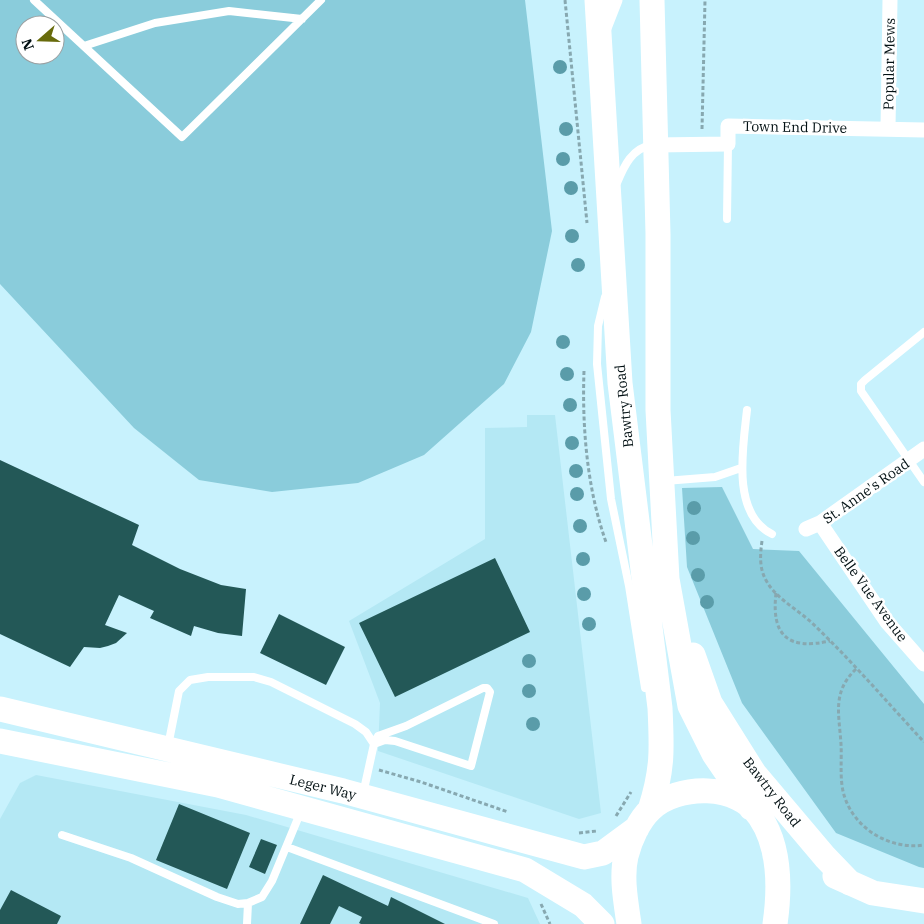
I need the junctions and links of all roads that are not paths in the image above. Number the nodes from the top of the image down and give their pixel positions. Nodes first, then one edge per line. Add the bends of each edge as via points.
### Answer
1 (34, 0) edge
2 (321, 0) edge
3 (596, 0) edge
4 (615, 0) edge
5 (652, 0) edge
6 (890, 0) edge
7 (302, 19) junction
8 (599, 44) junction
9 (84, 46) junction
10 (888, 128) junction
11 (924, 130) edge
12 (728, 144) junction
13 (656, 145) junction
14 (609, 201) junction
15 (727, 219) dead end
16 (613, 270) junction
17 (924, 332) edge
18 (747, 410) dead end
19 (924, 449) edge
20 (909, 461) junction
21 (741, 468) junction
22 (661, 481) junction
23 (924, 482) edge
24 (813, 526) joint
25 (768, 532) road end
26 (667, 579) junction
27 (924, 664) edge
28 (647, 698) dead end
29 (0, 709) edge
30 (652, 735) dead end
31 (0, 741) edge
32 (374, 744) junction
33 (174, 756) junction
34 (362, 797) junction
35 (303, 807) junction
36 (648, 808) junction
37 (756, 812) junction
38 (62, 835) dead end
39 (287, 847) junction
40 (850, 883) junction
41 (924, 900) edge
42 (248, 903) junction
43 (247, 924) edge
44 (494, 924) edge
45 (602, 924) edge
46 (629, 924) edge
47 (775, 924) edge

1 - 9 lane
2 - 7 lane
3 - 8 highway, Bawtry Road
4 - 8 street
5 - 13 highway, Bawtry Road
6 - 10 street, Popular Mews
7 - 9 lane via 229,11 155,23
7 - 9 lane via 182,137
8 - 14 highway, Bawtry Road
10 - 11 street, Town End Drive
10 - 12 street, Town End Drive via 728,126
12 - 13 street, Town End Drive
12 - 15 lane
13 - 14 lane via 641,147 626,162
13 - 22 highway, Bawtry Road
14 - 16 highway, Bawtry Road
16 - 28 lane via 598,326 597,364 611,498
16 - 36 highway, Bawtry Road via 620,383 660,708 663,755
17 - 20 lane via 862,384 861,391
18 - 21 lane
19 - 20 street, St. Anne's Road
20 - 23 lane
20 - 24 street, St. Anne's Road
21 - 22 lane via 715,477
21 - 25 lane via 748,506 755,523
22 - 26 highway, Bawtry Road
24 - 27 street, Belle Vue Avenue
26 - 37 highway, Bawtry Road via 690,706 714,754
26 - 40 highway, Bawtry Road via 710,703 754,774
29 - 33 highway, Leger Way
30 - 36 lane
31 - 35 highway, Leger Way via 212,780
32 - 32 lane via 395,741 471,766 491,696 487,688 399,730 378,736
32 - 33 lane via 355,724 271,682 254,677 213,676 190,680 179,691
32 - 34 lane
33 - 34 highway, Leger Way
34 - 36 highway, Leger Way via 584,858 603,853
35 - 39 lane
35 - 45 highway, Leger Way via 525,870 583,905
36 - 37 highway, Leger Way via 685,792 718,792
36 - 46 highway, Bawtry Road via 626,857 625,893
37 - 40 highway via 819,867
37 - 47 highway via 775,851 779,887
38 - 42 lane via 131,858 216,897 238,904
39 - 42 lane via 262,897
39 - 44 lane
40 - 41 highway via 873,893
42 - 43 lane

